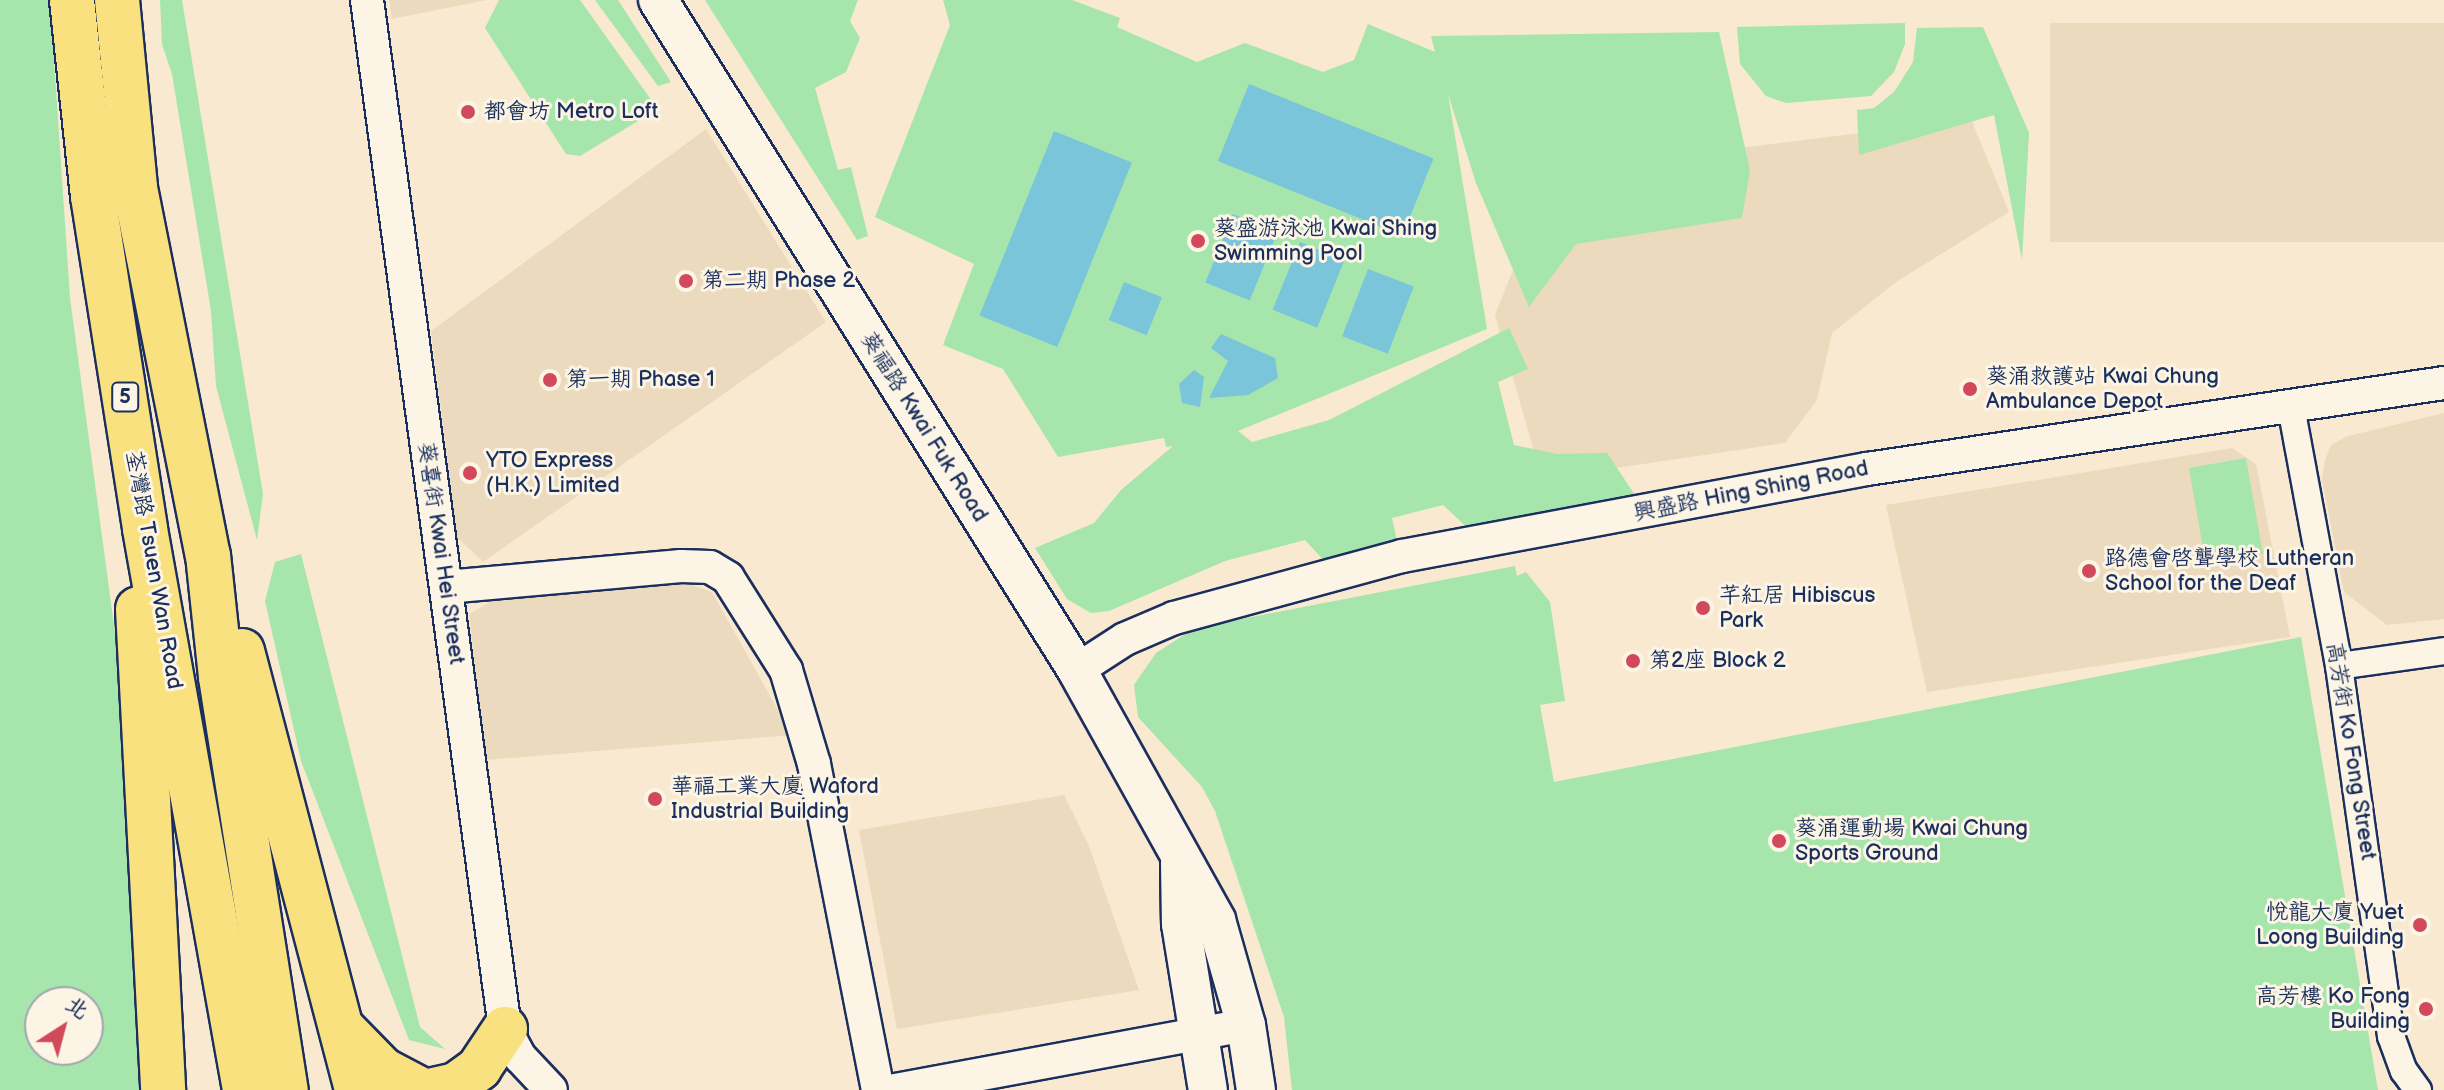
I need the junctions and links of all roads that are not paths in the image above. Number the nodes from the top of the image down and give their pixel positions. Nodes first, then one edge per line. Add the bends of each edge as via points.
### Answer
1 (72, 0) edge
2 (117, 0) edge
3 (367, 0) edge
4 (658, 0) edge
5 (2444, 383) edge
6 (2291, 407) junction
7 (145, 529) junction
8 (208, 555) junction
9 (446, 587) junction
10 (2444, 651) edge
11 (2339, 666) junction
12 (1077, 670) junction
13 (1180, 860) junction
14 (1246, 1025) junction
15 (505, 1029) junction
16 (344, 1030) junction
17 (1200, 1034) junction
18 (163, 1090) edge
19 (245, 1090) edge
20 (286, 1090) edge
21 (357, 1090) edge
22 (421, 1090) edge
23 (434, 1090) edge
24 (551, 1090) edge
25 (878, 1090) edge
26 (895, 1090) edge
27 (1208, 1090) edge
28 (1256, 1090) edge
29 (2418, 1090) edge

1 - 7 highway, 荃灣路 Tsuen Wan Road / 5 via 93,196
2 - 8 highway, 5 via 135,188
3 - 9 street, 葵喜街 Kwai Hei Street
4 - 12 main road, 葵福路 Kwai Fuk Road
5 - 6 street, 興盛路 Hing Shing Road
6 - 11 street, 高芳街 Ko Fong Street
6 - 12 street, 興盛路 Hing Shing Road via 1867,469 1402,556 1174,618 1125,639
7 - 18 highway via 138,590 140,699
7 - 19 highway, 荃灣路 Tsuen Wan Road / 5
8 - 16 highway via 248,672
8 - 20 highway, 5 via 221,677
9 - 15 street, 葵喜街 Kwai Hei Street
9 - 25 street via 681,566 710,567 728,578 786,670 814,764
10 - 11 street
11 - 29 street, 高芳街 Ko Fong Street via 2391,1036 2404,1071
12 - 13 main road, 葵福路 Kwai Fuk Road
13 - 14 main road, 葵福路 Kwai Fuk Road via 1216,920
13 - 17 main road, 葵福路 Kwai Fuk Road via 1181,924
14 - 17 street
14 - 28 main road, 葵福路 Kwai Fuk Road
15 - 23 highway via 479,1068 456,1085
15 - 24 street, 葵喜街 Kwai Hei Street via 520,1057
16 - 21 highway
16 - 22 highway via 383,1070
17 - 26 street
17 - 27 main road, 葵福路 Kwai Fuk Road

